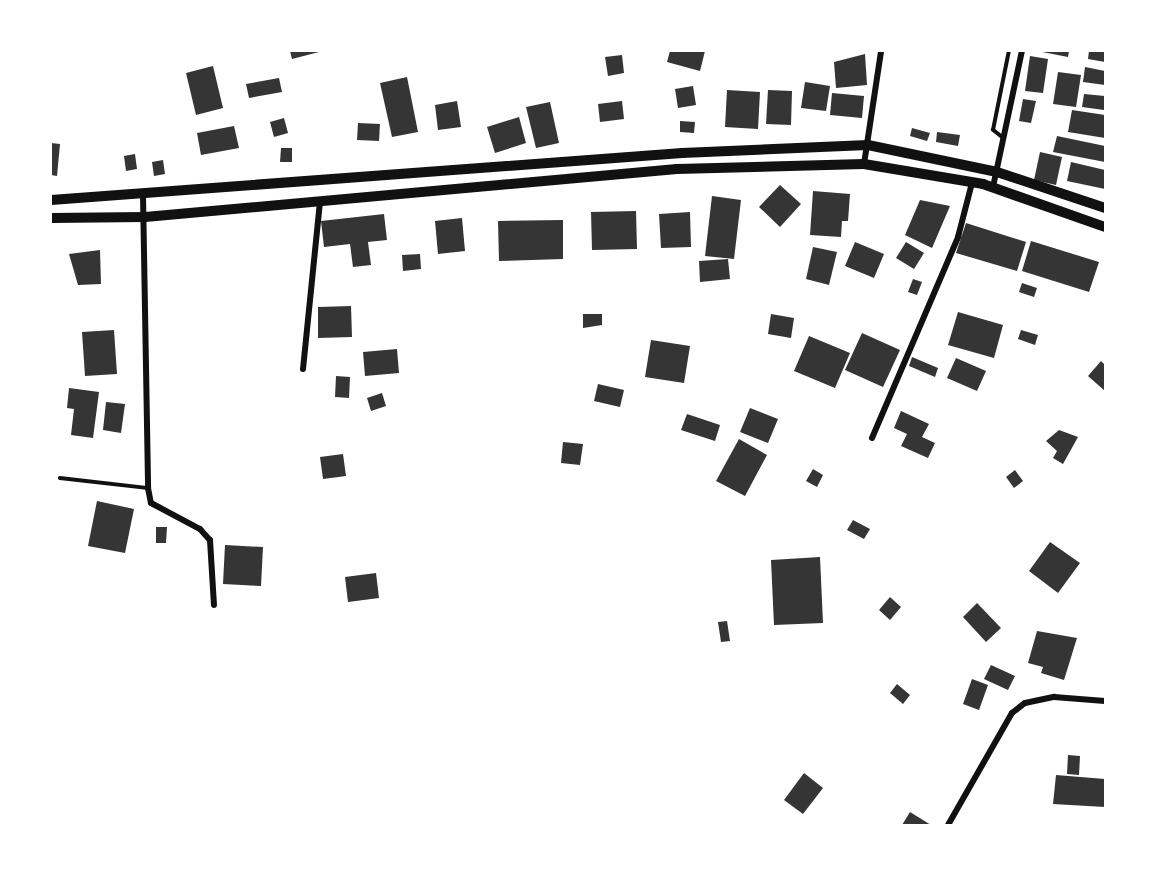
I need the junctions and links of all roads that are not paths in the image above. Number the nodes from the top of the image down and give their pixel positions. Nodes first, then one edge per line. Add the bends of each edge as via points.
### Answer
1 (881, 51) edge
2 (1009, 51) edge
3 (1022, 51) edge
4 (1005, 139) junction
5 (868, 145) junction
6 (864, 163) junction
7 (997, 172) junction
8 (972, 183) junction
9 (993, 187) junction
10 (144, 195) junction
11 (51, 200) edge
12 (320, 203) junction
13 (1105, 208) edge
14 (145, 217) junction
15 (51, 218) edge
16 (1105, 227) edge
17 (303, 369) dead end
18 (872, 438) dead end
19 (60, 478) dead end
20 (148, 488) junction
21 (214, 605) dead end
22 (1105, 701) edge
23 (948, 825) edge

1 - 5 street
2 - 4 lane via 993,130
3 - 4 street
4 - 7 street
5 - 6 street
5 - 7 main road
5 - 10 main road via 681,153
6 - 8 main road
6 - 12 main road via 677,169
7 - 9 street
7 - 13 main road
8 - 9 main road
8 - 18 street via 953,249
9 - 16 main road
10 - 11 main road
10 - 14 street
12 - 14 main road
12 - 17 street
14 - 15 main road
14 - 20 street
19 - 20 lane
20 - 21 street via 151,503 200,529 210,540
22 - 23 street via 1054,697 1025,703 1012,712

